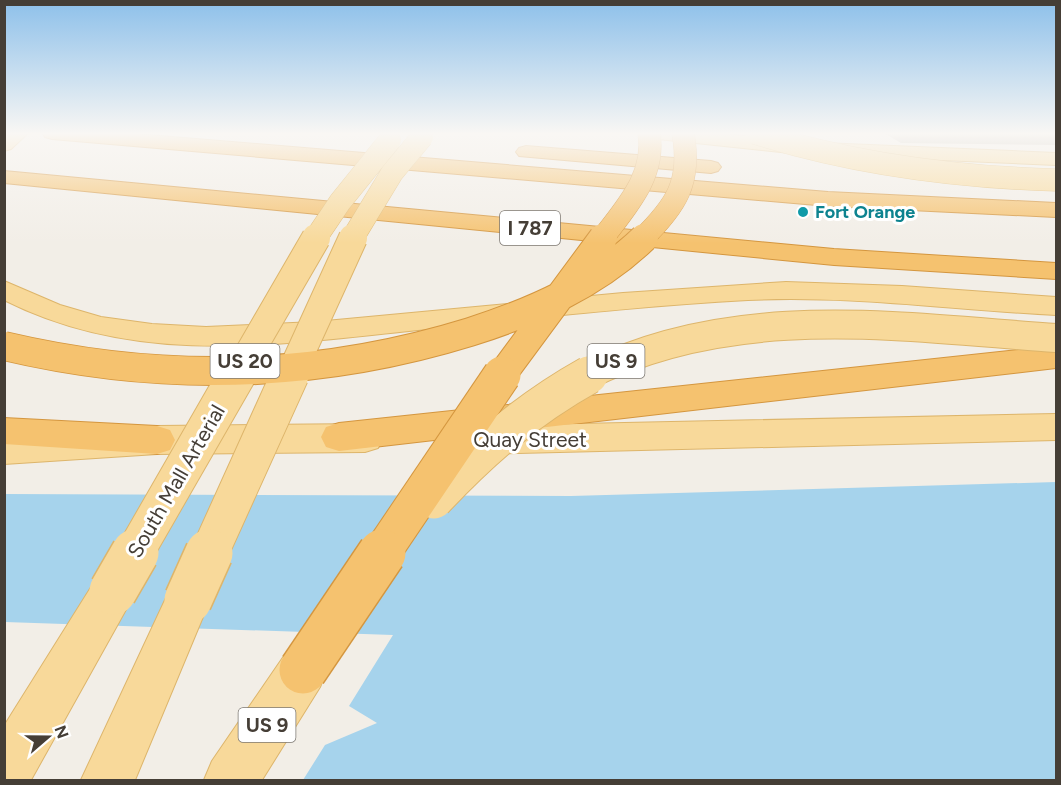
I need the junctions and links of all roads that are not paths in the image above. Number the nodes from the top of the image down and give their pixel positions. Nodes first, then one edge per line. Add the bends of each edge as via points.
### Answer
1 (373, 170) edge
2 (393, 170) edge
3 (477, 170) edge
4 (647, 170) edge
5 (685, 170) edge
6 (919, 170) edge
7 (4, 177) edge
8 (839, 180) dead end
9 (1056, 180) edge
10 (1056, 195) edge
11 (1056, 210) edge
12 (1056, 271) edge
13 (4, 290) edge
14 (1056, 306) edge
15 (1056, 338) edge
16 (4, 346) edge
17 (1056, 357) edge
18 (1056, 427) edge
19 (4, 431) edge
20 (339, 437) junction
21 (157, 440) junction
22 (4, 450) edge
23 (303, 670) junction
24 (4, 776) edge
25 (108, 780) edge
26 (231, 780) edge

1 - 24 main road, South Mall Arterial / US 20, bridge via 346,194 313,243
2 - 25 main road, South Mall Arterial / US 20, bridge via 344,255
3 - 11 highway via 828,199
4 - 23 highway, bridge via 634,197 504,371
5 - 16 highway, bridge via 684,180 668,212 620,260 557,297 445,339 376,356 311,366 210,372 112,368
6 - 9 main road, bridge
7 - 12 highway, I 787 via 834,257
8 - 10 highway
13 - 14 main road, bridge via 73,319 156,334 203,336 302,332 780,290
15 - 23 main road, US 9, bridge via 866,326 778,325 683,338 598,369 523,416 464,465
17 - 20 highway
18 - 20 main road, Quay Street via 520,440
19 - 21 highway
20 - 21 main road, Quay Street
21 - 22 main road, Quay Street
23 - 26 main road, US 9

